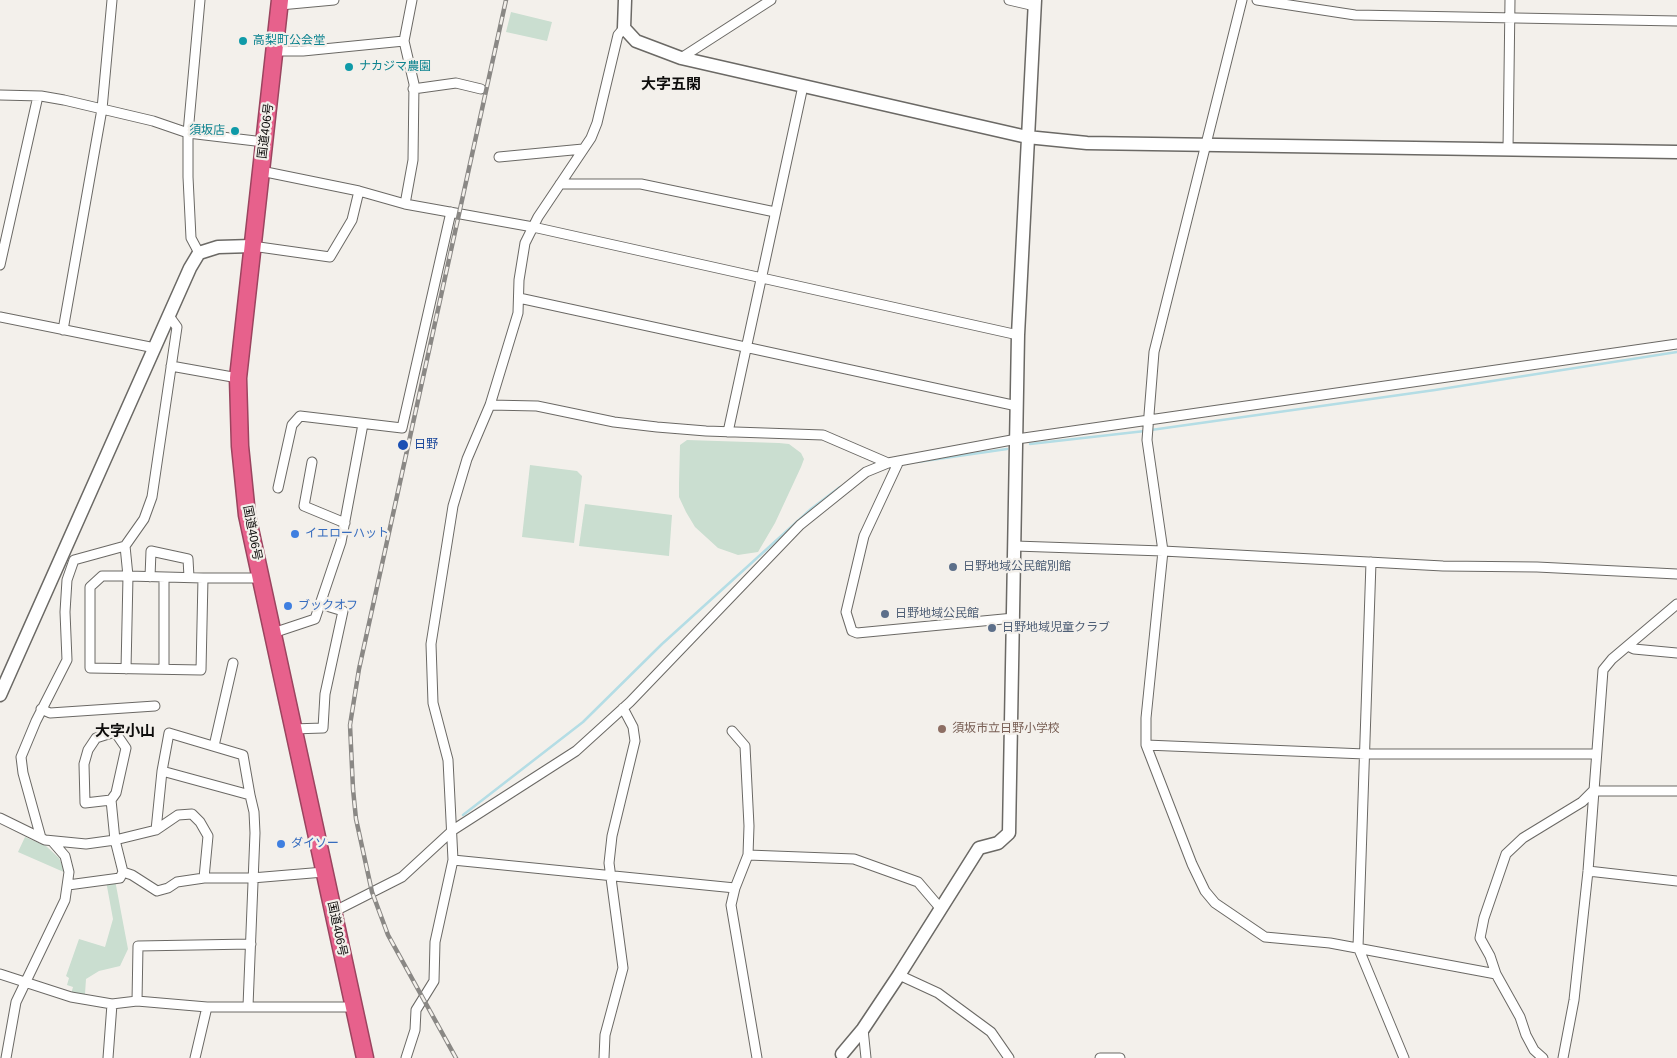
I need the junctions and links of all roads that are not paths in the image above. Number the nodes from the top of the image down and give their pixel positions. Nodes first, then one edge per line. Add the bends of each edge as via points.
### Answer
1 (112, 0) edge
2 (200, 0) edge
3 (334, 0) edge
4 (412, 0) edge
5 (625, 0) edge
6 (771, 0) edge
7 (1009, 0) edge
8 (1242, 0) edge
9 (1257, 0) edge
10 (1510, 0) edge
11 (280, 3) edge
12 (1035, 3) edge
13 (1510, 19) junction
14 (1677, 21) edge
15 (624, 28) junction
16 (404, 41) junction
17 (276, 51) junction
18 (681, 58) junction
19 (803, 86) junction
20 (481, 89) dead end
21 (414, 90) junction
22 (0, 95) edge
23 (38, 96) junction
24 (102, 109) junction
25 (188, 133) junction
26 (1027, 137) junction
27 (264, 142) junction
28 (1206, 145) junction
29 (584, 149) junction
30 (1508, 149) junction
31 (1677, 152) edge
32 (499, 157) dead end
33 (261, 171) junction
34 (560, 184) junction
35 (359, 191) junction
36 (405, 204) junction
37 (451, 212) junction
38 (775, 212) junction
39 (532, 227) junction
40 (252, 246) junction
41 (199, 252) junction
42 (0, 265) edge
43 (760, 279) junction
44 (519, 298) junction
45 (169, 316) junction
46 (0, 317) edge
47 (63, 330) junction
48 (1018, 336) junction
49 (1677, 344) edge
50 (746, 347) junction
51 (155, 348) junction
52 (171, 366) junction
53 (238, 378) junction
54 (490, 405) junction
55 (1017, 406) junction
56 (363, 424) junction
57 (1148, 426) junction
58 (728, 432) junction
59 (1018, 439) junction
60 (899, 461) junction
61 (312, 462) dead end
62 (888, 463) junction
63 (278, 488) dead end
64 (345, 523) junction
65 (125, 546) junction
66 (1016, 546) junction
67 (1163, 551) junction
68 (1371, 562) junction
69 (1677, 574) edge
70 (128, 576) junction
71 (150, 577) junction
72 (164, 577) junction
73 (188, 577) junction
74 (204, 578) junction
75 (260, 578) junction
76 (320, 604) junction
77 (1677, 604) edge
78 (1014, 618) junction
79 (273, 632) junction
80 (1628, 646) junction
81 (1677, 653) edge
82 (233, 663) dead end
83 (126, 669) junction
84 (164, 669) junction
85 (0, 695) edge
86 (155, 706) dead end
87 (624, 708) junction
88 (41, 709) junction
89 (292, 729) junction
90 (732, 731) dead end
91 (1146, 745) junction
92 (214, 746) junction
93 (1365, 754) junction
94 (1596, 754) junction
95 (162, 771) junction
96 (1594, 791) junction
97 (1677, 791) edge
98 (250, 795) junction
99 (111, 800) junction
100 (0, 818) edge
101 (156, 830) junction
102 (453, 830) junction
103 (41, 838) junction
104 (115, 840) junction
105 (52, 841) junction
106 (748, 855) junction
107 (453, 860) junction
108 (1588, 870) junction
109 (123, 872) junction
110 (324, 872) junction
111 (609, 875) junction
112 (204, 878) junction
113 (252, 878) junction
114 (1677, 881) edge
115 (68, 885) junction
116 (734, 888) junction
117 (941, 909) junction
118 (333, 912) junction
119 (250, 944) junction
120 (1358, 947) junction
121 (0, 974) edge
122 (1496, 974) junction
123 (899, 975) junction
124 (27, 982) junction
125 (137, 1002) junction
126 (112, 1004) junction
127 (248, 1006) junction
128 (207, 1007) junction
129 (354, 1007) junction
130 (863, 1029) junction
131 (841, 1056) edge
132 (6, 1058) edge
133 (108, 1058) edge
134 (195, 1058) edge
135 (365, 1058) edge
136 (406, 1058) edge
137 (604, 1058) edge
138 (757, 1058) edge
139 (866, 1058) edge
140 (1009, 1058) edge
141 (1100, 1058) edge
142 (1120, 1058) edge
143 (1404, 1058) edge
144 (1543, 1058) edge
145 (1563, 1058) edge

1 - 24 street
2 - 25 street
3 - 11 street
4 - 16 street
5 - 15 street
6 - 18 street
7 - 12 street
8 - 28 street
9 - 13 street via 1355,15
10 - 13 street
11 - 17 highway, 国道406号
12 - 26 street
13 - 14 street
13 - 30 street
15 - 18 street via 636,41
15 - 29 street via 618,35 597,123
16 - 17 street
16 - 21 street
17 - 27 highway, 国道406号
18 - 19 street
19 - 26 street
19 - 38 street
20 - 21 street via 456,82
21 - 36 street via 413,160
22 - 23 street
23 - 24 street
23 - 42 street
24 - 25 street
24 - 47 street
25 - 27 street
25 - 41 street via 192,238
26 - 28 street via 1087,143
26 - 48 street
27 - 33 highway, 国道406号
28 - 30 street
28 - 57 street via 1154,352
29 - 32 street
29 - 34 street
30 - 31 street
33 - 35 street
33 - 40 highway, 国道406号
34 - 38 street via 641,184
34 - 39 street
35 - 36 street
35 - 40 street via 352,220 330,257
36 - 37 street
37 - 39 street
37 - 56 street via 402,428
38 - 43 street
39 - 43 street
39 - 44 street via 525,243
40 - 41 street via 218,247
40 - 53 highway, 国道406号
41 - 45 street
43 - 48 street
43 - 50 street
44 - 50 street
44 - 54 street via 518,313
45 - 51 street
45 - 52 street via 177,327
46 - 47 street
47 - 51 street
48 - 55 street
49 - 57 street
50 - 55 street
50 - 58 street
51 - 85 street
52 - 53 street
52 - 65 street via 152,497 144,519
53 - 75 highway, 国道406号 via 247,515
54 - 58 street via 537,406 614,422
54 - 102 street via 467,460 453,506 431,644 433,703 448,760
55 - 59 street
56 - 63 street via 300,416 292,425
56 - 64 street
57 - 59 street
57 - 67 street via 1150,467
58 - 62 street via 823,435
59 - 60 street
59 - 66 street
60 - 62 street
60 - 78 street via 864,536 846,612 852,631
61 - 64 street via 304,506
62 - 87 street via 866,472 800,525
64 - 76 street
65 - 70 street
65 - 88 street via 74,560 67,580 67,660
66 - 67 street
66 - 78 street
67 - 68 street
67 - 91 street
68 - 69 street
68 - 93 street
70 - 71 street
70 - 83 street
70 - 83 street via 102,576 90,587 90,668
71 - 72 street
71 - 73 street via 151,551 188,559
72 - 73 street
72 - 84 street
73 - 74 street
74 - 75 street
74 - 84 street via 201,670
75 - 79 highway, 国道406号
76 - 79 street via 315,619
76 - 89 street via 343,610 325,694 324,728
77 - 80 street
78 - 117 street via 1009,833 998,843 979,848
79 - 89 highway, 国道406号
80 - 81 street
80 - 94 street via 1603,670
82 - 92 street
83 - 84 street
86 - 88 street via 50,713
87 - 102 street via 576,751
87 - 111 street via 633,727 635,741 612,836
88 - 103 street via 21,757
89 - 110 highway, 国道406号
90 - 106 street via 745,746 749,792
91 - 93 street
91 - 120 street via 1192,864 1205,891 1215,903 1266,936
92 - 95 street via 169,733
92 - 98 street via 242,755
93 - 94 street
93 - 120 street
94 - 96 street
95 - 98 street
95 - 101 street
96 - 97 street
96 - 108 street
96 - 122 street via 1582,802 1523,838 1506,854 1480,938
98 - 113 street via 255,833
99 - 99 street via 116,793 126,748 115,732 96,738 84,764 84,803
99 - 104 street
100 - 103 street
101 - 104 street
101 - 112 street via 178,815 192,814 208,836
102 - 107 street
102 - 118 street via 402,877
103 - 105 street
104 - 105 street via 86,844
104 - 109 street
105 - 115 street via 65,856
106 - 116 street
106 - 117 street via 854,860 918,882
107 - 111 street
107 - 136 street via 435,942 434,981 416,1010 415,1030
108 - 114 street
108 - 145 street via 1574,1000
109 - 112 street via 157,891 177,882
109 - 115 street via 120,878
110 - 113 street
110 - 118 highway, 国道406号
111 - 116 street
111 - 137 street via 623,968 605,1035
112 - 113 street
113 - 119 street
115 - 124 street via 58,918
116 - 138 street via 731,904
117 - 123 street
118 - 129 highway, 国道406号
119 - 125 street via 138,946
119 - 127 street
120 - 122 street
120 - 143 street
121 - 124 street
122 - 144 street via 1534,1050
123 - 130 street
123 - 140 street via 938,993 990,1032
124 - 126 street via 71,997
124 - 132 street via 16,1002
125 - 126 street
125 - 128 street
126 - 133 street
127 - 128 street
127 - 129 street
128 - 134 street
129 - 135 highway, 国道406号
130 - 131 street
130 - 139 street
141 - 142 street

